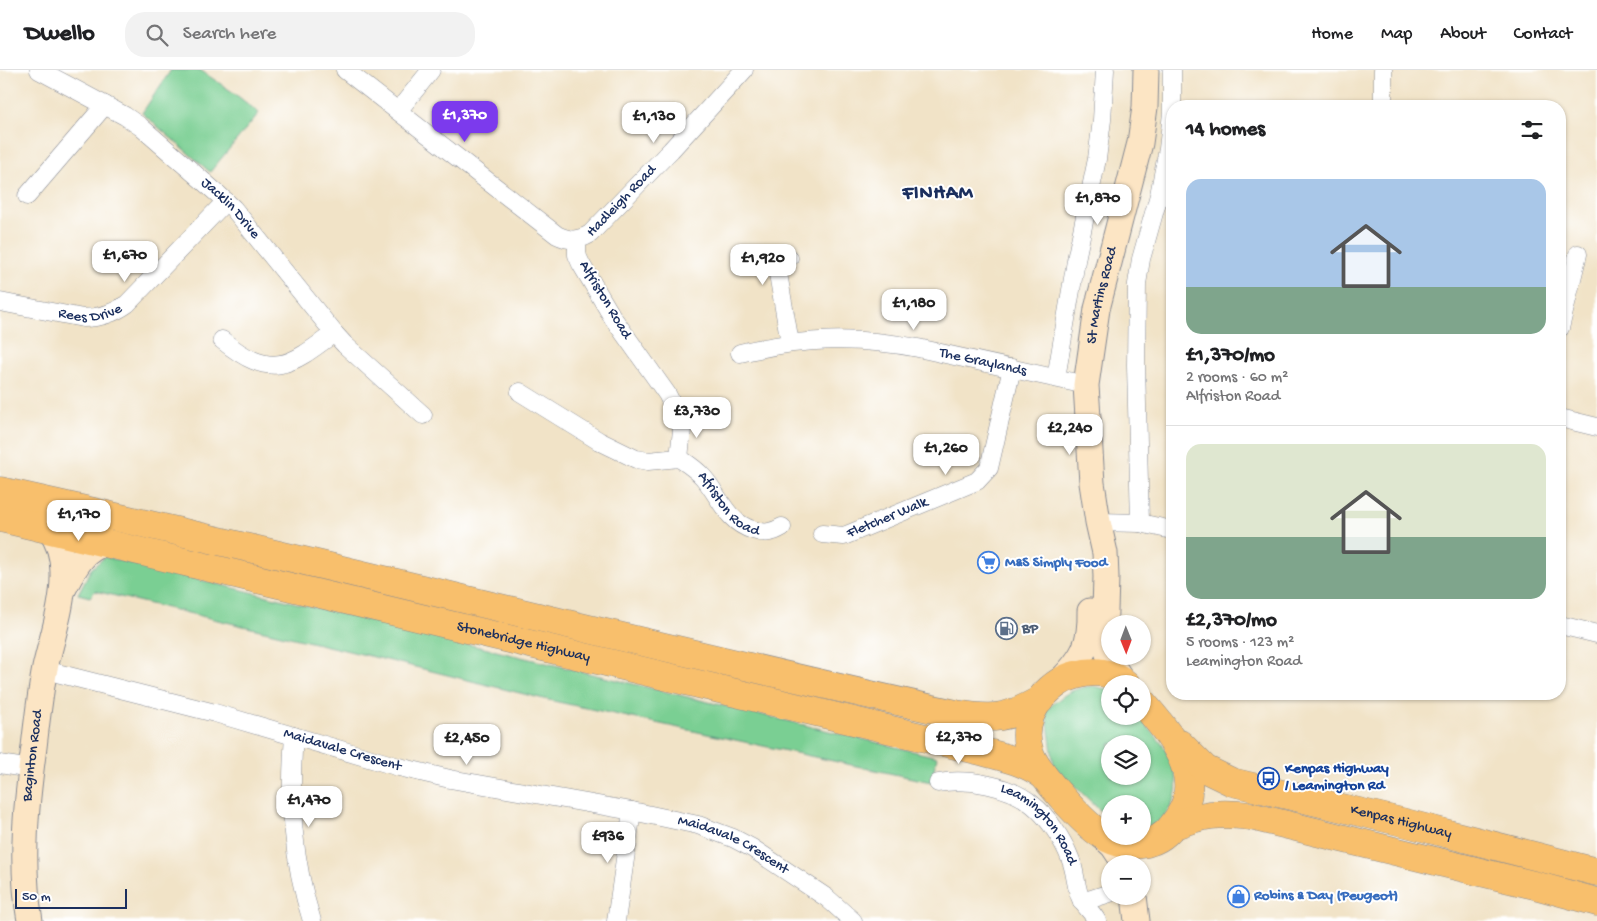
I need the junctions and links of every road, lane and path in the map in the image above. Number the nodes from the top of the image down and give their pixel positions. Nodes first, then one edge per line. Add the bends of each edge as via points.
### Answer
1 (39, 70) edge
2 (345, 70) edge
3 (431, 70) edge
4 (744, 70) edge
5 (1105, 70) edge
6 (1146, 70) edge
7 (1172, 70) edge
8 (1383, 70) edge
9 (1172, 100) edge
10 (1383, 100) edge
11 (105, 105) junction
12 (398, 112) junction
13 (1166, 160) edge
14 (27, 196) dead end
15 (226, 201) junction
16 (577, 240) junction
17 (1578, 254) dead end
18 (789, 258) dead end
19 (0, 302) edge
20 (1566, 303) edge
21 (334, 333) junction
22 (222, 340) dead end
23 (790, 343) junction
24 (740, 353) dead end
25 (1012, 368) junction
26 (1056, 378) junction
27 (1086, 385) junction
28 (520, 392) dead end
29 (423, 416) dead end
30 (1566, 419) edge
31 (1597, 427) edge
32 (679, 458) junction
33 (0, 491) edge
34 (0, 518) edge
35 (1098, 522) junction
36 (1140, 523) junction
37 (782, 527) dead end
38 (49, 529) junction
39 (1166, 529) edge
40 (822, 534) dead end
41 (107, 543) junction
42 (62, 592) junction
43 (1566, 626) edge
44 (1597, 634) edge
45 (45, 670) junction
46 (1108, 675) edge
47 (1119, 675) edge
48 (1060, 681) junction
49 (1040, 700) junction
50 (1151, 712) edge
51 (1164, 726) junction
52 (294, 736) junction
53 (0, 764) edge
54 (31, 769) junction
55 (1043, 775) junction
56 (938, 783) dead end
57 (632, 811) junction
58 (1166, 833) junction
59 (1101, 835) edge
60 (1151, 842) edge
61 (1146, 855) edge
62 (1597, 872) edge
63 (1101, 896) edge
64 (1082, 902) junction
65 (1597, 902) edge
66 (1135, 905) edge
67 (30, 921) edge
68 (312, 921) edge
69 (616, 921) edge
70 (853, 921) edge
71 (1097, 921) edge
72 (1137, 921) edge

1 - 11 street, Jacklin Drive
2 - 12 street, Alfriston Road
3 - 12 street
4 - 16 street, Hadleigh Road via 590,234
5 - 26 street, St Martins Road via 1097,159
6 - 27 main road, St Martins Road via 1140,143 1096,309
7 - 9 street, St Martins Road
8 - 10 street
11 - 14 street
11 - 15 street, Jacklin Drive via 141,127
12 - 16 street, Alfriston Road via 557,235
13 - 36 street, St Martins Road via 1137,284
15 - 19 street, Rees Drive via 127,304 111,314 84,318
15 - 21 street, Jacklin Drive
16 - 32 street, Alfriston Road via 581,264 613,318 668,394 682,430
17 - 20 street
18 - 23 street via 776,262
21 - 22 street via 302,357 277,364 252,360
21 - 29 street, Jacklin Drive
23 - 24 street, The Graylands
23 - 25 street, The Graylands via 857,340 891,343
25 - 26 street, The Graylands
25 - 40 street, Fletcher Walk via 992,460 977,480 844,536
26 - 27 street, The Graylands
27 - 35 main road, St Martins Road via 1092,483
28 - 32 street via 599,441 636,459
30 - 31 street
32 - 37 street, Afriston Road via 696,469 740,525 762,533
33 - 49 highway, Stonebridge Highway via 956,714 984,718 1004,716
34 - 38 highway, Stonebridge Highway
35 - 36 street
35 - 47 main road, St Martins Road via 1105,553 1104,644
35 - 48 main road, St Martins Road via 1091,555 1089,639 1074,668
36 - 39 street
38 - 41 highway, Stonebridge Highway
38 - 42 main road, Baginton Road via 61,552
41 - 42 main road, Baginton Road via 96,546 82,558
41 - 55 highway, Stonebridge Highway via 980,751 1029,765
42 - 45 main road, Baginton Road
43 - 44 street
45 - 52 street, Maidavale Crescent
45 - 54 main road, Baginton Road
46 - 48 highway via 1088,672
48 - 49 highway
49 - 55 highway via 1028,720 1026,734 1033,761
50 - 51 highway
51 - 58 highway via 1184,760 1189,784 1186,805
51 - 62 highway, Kenpas Highway via 1205,768 1232,782
52 - 57 street, Maidavale Crescent via 450,779
52 - 68 street via 291,788 294,839 301,884
53 - 54 street
54 - 67 main road, Baginton Road via 24,861
55 - 59 highway
56 - 64 street, Leamington Road via 983,784 1016,794 1031,803 1047,820 1070,858
57 - 69 street
57 - 70 street, Maidavale Crescent via 698,825 742,842 833,902
58 - 60 highway, Kenpas Highway
58 - 61 main road
58 - 65 highway, Kenpas Highway via 1189,819 1211,814 1250,816
63 - 64 street
64 - 71 street, Leamington Road
66 - 72 main road

